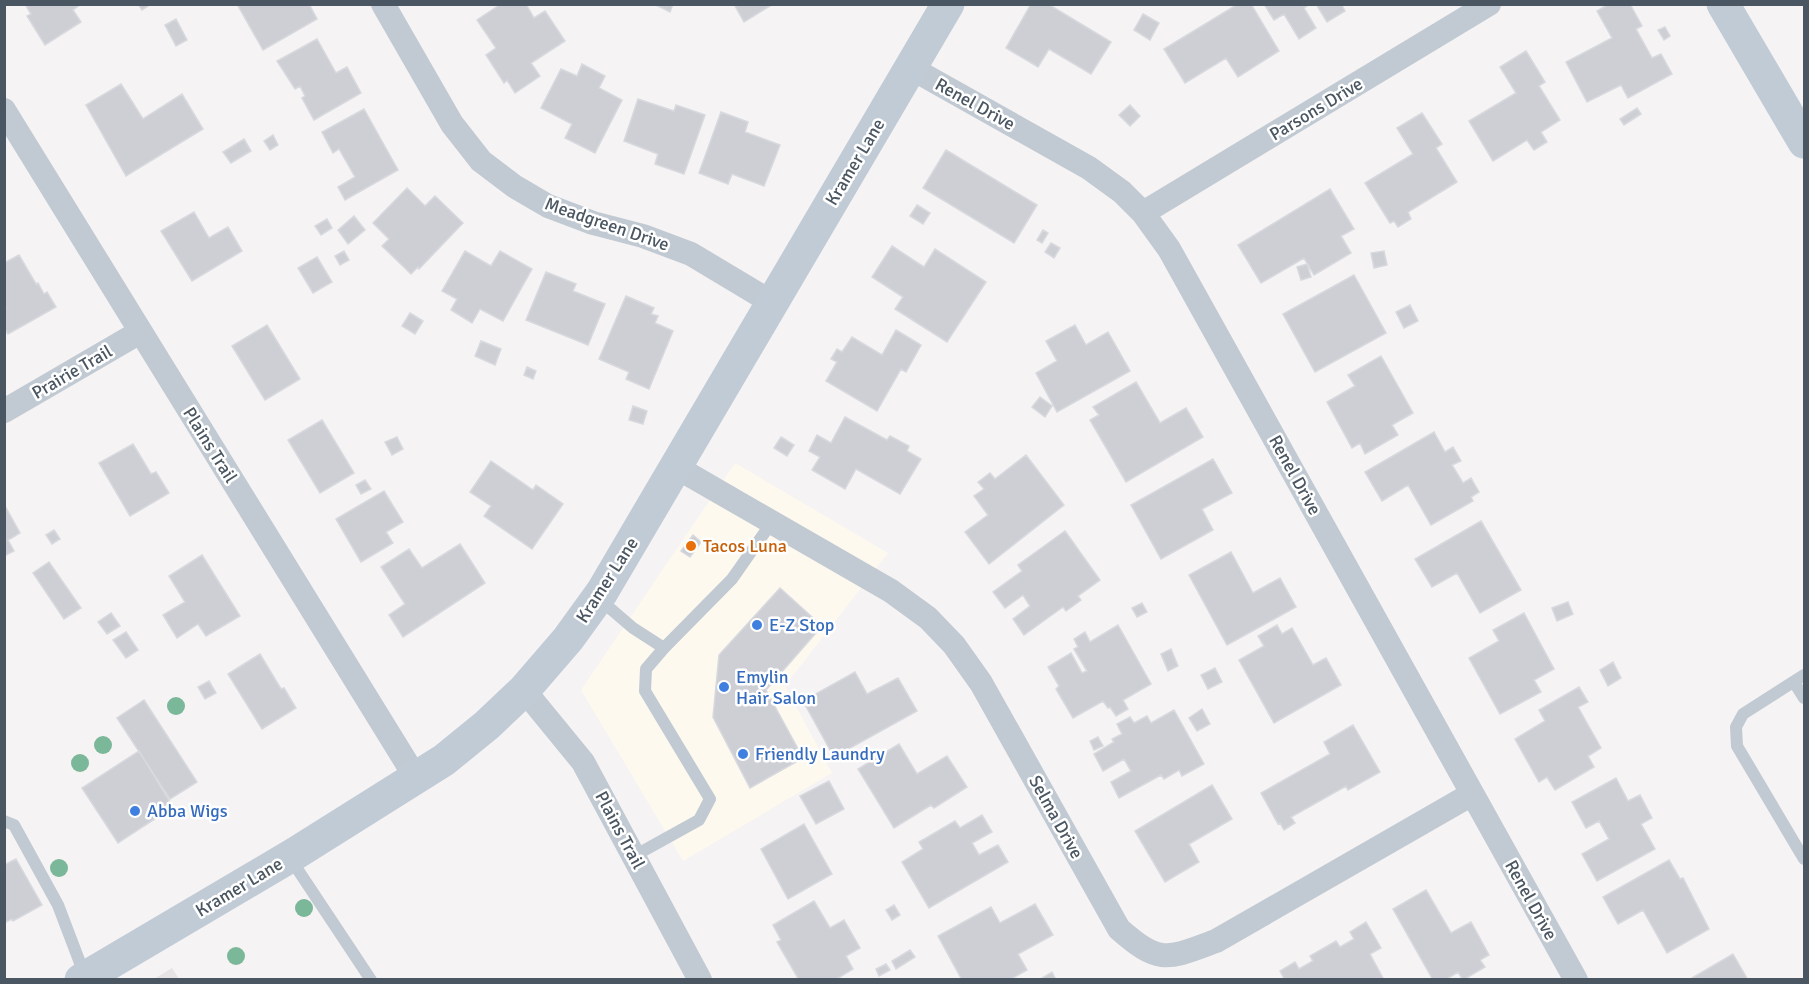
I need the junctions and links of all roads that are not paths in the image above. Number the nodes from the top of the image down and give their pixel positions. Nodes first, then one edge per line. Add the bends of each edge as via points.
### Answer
1 (383, 4) edge
2 (948, 4) edge
3 (1489, 4) edge
4 (1723, 4) edge
5 (911, 68) junction
6 (4, 110) edge
7 (1804, 142) edge
8 (1143, 213) junction
9 (771, 302) junction
10 (140, 332) junction
11 (4, 411) edge
12 (676, 467) junction
13 (772, 522) junction
14 (598, 597) junction
15 (664, 648) junction
16 (1799, 678) edge
17 (524, 690) junction
18 (1804, 698) edge
19 (416, 778) junction
20 (1472, 794) junction
21 (4, 821) edge
22 (289, 856) junction
23 (634, 856) junction
24 (1804, 859) edge
25 (83, 978) edge
26 (371, 980) edge
27 (700, 980) edge
28 (1576, 980) edge

1 - 9 street, Meadgreen Drive via 452,124 481,161 548,206 691,254
2 - 5 street, Kramer Lane
3 - 8 street, Parsons Drive
4 - 7 street
5 - 8 street, Renel Drive via 1089,168
5 - 9 street, Kramer Lane
6 - 10 street, Plains Trail
8 - 20 street, Renel Drive via 1169,249
9 - 12 street, Kramer Lane
10 - 11 street, Prairie Trail
10 - 19 street, Plains Trail
12 - 13 street, Selma Drive
12 - 14 street, Kramer Lane
13 - 15 lane via 732,579
13 - 20 street, Selma Drive via 891,591 928,618 954,645 981,683 1119,929 1140,948 1158,955 1178,955 1215,942
14 - 15 lane via 633,628
14 - 17 street, Kramer Lane
15 - 23 lane via 646,669 645,691 710,799 699,820
16 - 18 lane
16 - 24 lane via 1743,714 1735,738
17 - 19 street, Kramer Lane via 444,760
17 - 23 street, Plains Trail via 583,762
19 - 22 street, Kramer Lane
20 - 28 street, Renel Drive
21 - 25 lane via 14,825 58,905
22 - 25 street, Kramer Lane
22 - 26 lane
23 - 27 street, Plains Trail

